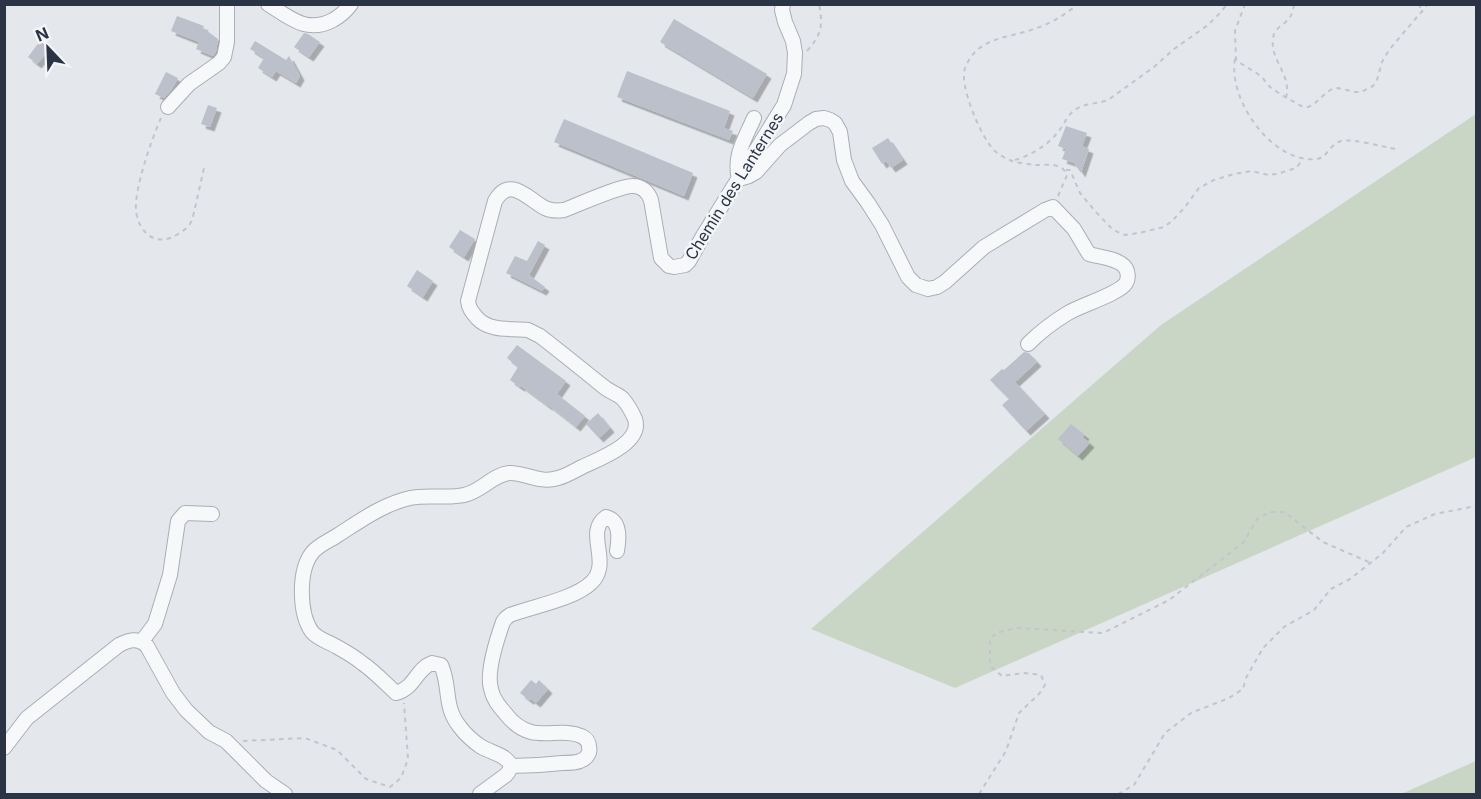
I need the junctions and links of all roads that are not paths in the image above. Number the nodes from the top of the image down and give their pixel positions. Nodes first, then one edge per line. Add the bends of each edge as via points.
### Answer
1 (227, 4) edge
2 (268, 4) edge
3 (351, 4) edge
4 (783, 4) edge
5 (168, 107) road end
6 (754, 118) dead end
7 (739, 179) junction
8 (1028, 344) dead end
9 (212, 514) dead end
10 (617, 551) dead end
11 (142, 641) junction
12 (4, 748) edge
13 (511, 766) junction
14 (285, 795) edge
15 (480, 795) edge

1 - 5 street via 228,42 224,57 189,84
2 - 3 street via 299,24 312,26 337,18
4 - 7 street, Chemin des Lanternes via 784,22 793,41 794,74 784,105
6 - 7 street via 737,158
7 - 8 street via 756,172 780,145 809,123 830,120 840,132 852,181 882,225 908,277 928,289 945,282 984,247 1053,207 1074,229 1089,254 1116,261 1128,275 1125,284 1111,294 1070,312
7 - 13 street, Chemin des Lanternes via 690,261 674,267 661,258 651,200 640,187 628,186 555,211 517,190 506,190 498,196 469,309 492,327 528,330 540,336 621,397 629,406 636,428 622,446 608,455 558,478 536,479 513,473 463,495 408,498 373,513 319,547 307,562 302,599 304,615 313,632 362,663 396,693 413,683 426,665 441,665 449,707 459,726 481,747 503,756
9 - 11 street via 185,513 178,521 170,575 155,624
10 - 13 street via 619,533 614,520 606,518 596,532 599,570 591,583 574,593 510,615 503,622 490,672 490,687 500,708 515,724 530,732 577,735 590,748 587,757 575,762
11 - 12 street via 119,645 27,718
11 - 14 street via 186,710
13 - 15 street via 506,775

